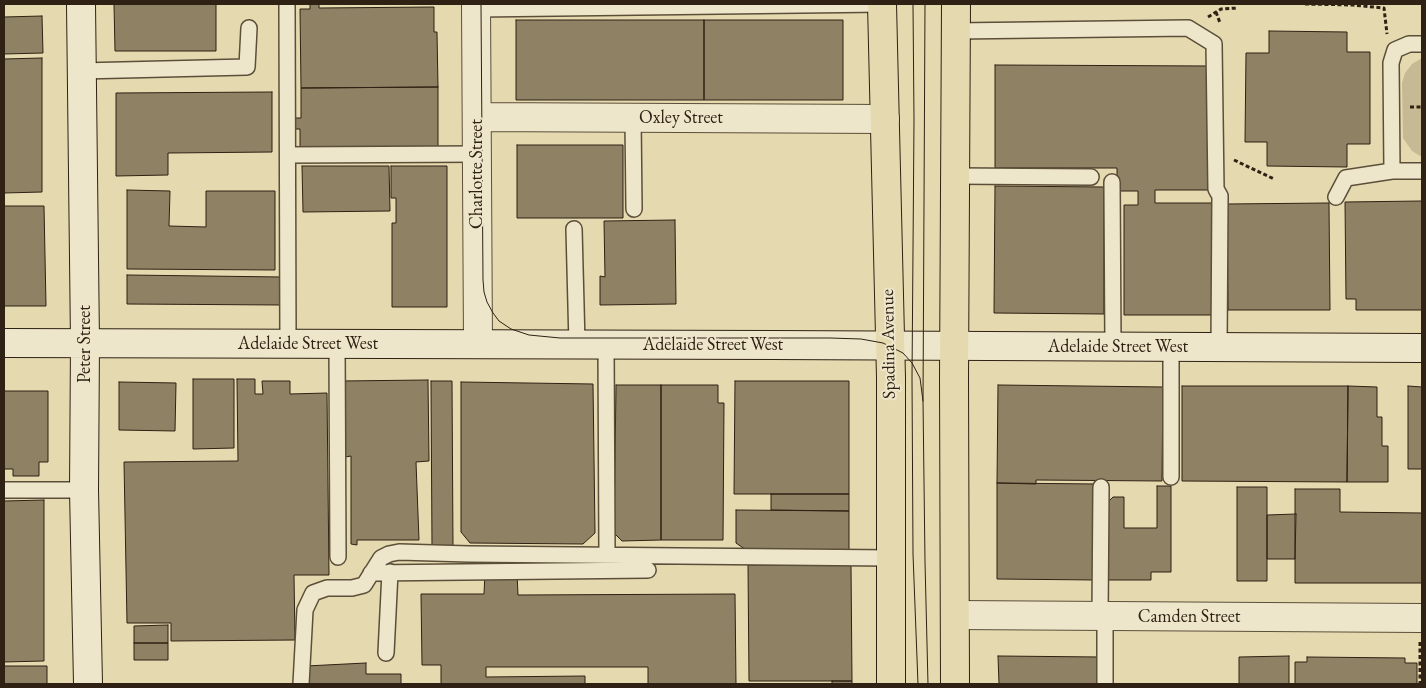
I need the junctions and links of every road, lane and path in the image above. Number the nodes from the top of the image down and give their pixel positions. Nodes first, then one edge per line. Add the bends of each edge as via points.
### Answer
1 (81, 4) edge
2 (286, 4) edge
3 (882, 4) edge
4 (956, 4) edge
5 (1305, 4) edge
6 (476, 6) edge
7 (1238, 8) dead end
8 (248, 28) dead end
9 (1188, 28) junction
10 (956, 31) junction
11 (1422, 44) edge
12 (1396, 50) junction
13 (82, 71) junction
14 (1417, 107) dead end
15 (1422, 107) edge
16 (477, 117) junction
17 (632, 118) junction
18 (885, 119) junction
19 (477, 154) junction
20 (288, 155) junction
21 (1392, 171) junction
22 (1422, 171) edge
23 (956, 176) junction
24 (1091, 177) dead end
25 (1112, 182) dead end
26 (1336, 197) dead end
27 (634, 209) dead end
28 (574, 229) dead end
29 (85, 343) junction
30 (4, 344) edge
31 (288, 344) junction
32 (337, 344) junction
33 (478, 344) junction
34 (577, 344) junction
35 (606, 344) junction
36 (890, 345) junction
37 (954, 345) junction
38 (1113, 347) junction
39 (1171, 347) junction
40 (1219, 347) junction
41 (1422, 348) edge
42 (1171, 477) dead end
43 (1101, 487) dead end
44 (4, 490) edge
45 (84, 490) junction
46 (607, 555) junction
47 (338, 557) dead end
48 (890, 558) junction
49 (648, 570) dead end
50 (390, 572) junction
51 (371, 573) junction
52 (955, 615) junction
53 (1102, 616) junction
54 (1421, 629) edge
55 (386, 652) dead end
56 (88, 684) edge
57 (301, 684) edge
58 (891, 684) edge
59 (955, 684) edge
60 (1105, 684) edge
61 (1420, 684) edge

1 - 13 street, Peter Street
2 - 20 lane
3 - 6 lane
3 - 18 main road, Spadina Avenue
4 - 10 main road
5 - 12 path via 1384,8 1385,32
6 - 16 street, Charlotte Street
7 - 9 path via 1221,9
8 - 13 lane via 247,67
9 - 10 lane
9 - 40 lane via 1214,44 1216,189 1220,196
10 - 23 main road
11 - 12 lane via 1409,44
12 - 21 lane via 1391,62
13 - 29 street, Peter Street
14 - 15 path
16 - 17 street, Oxley Street
16 - 19 street, Charlotte Street
17 - 18 street, Oxley Street
17 - 27 lane
18 - 36 main road, Spadina Avenue
19 - 20 lane
19 - 33 street, Charlotte Street
20 - 31 lane
21 - 22 lane
21 - 26 lane via 1346,178
23 - 24 lane
23 - 37 main road
25 - 38 lane
28 - 34 lane
29 - 30 street, Adelaide Street West
29 - 31 street, Adelaide Street West
29 - 45 street, Peter Street
31 - 32 street, Adelaide Street West
32 - 33 street, Adelaide Street West
32 - 47 lane
33 - 34 street, Adelaide Street West
34 - 35 street, Adelaide Street West
35 - 36 street, Adelaide Street West
35 - 46 lane
36 - 37 street, Adelaide Street West
36 - 48 main road, Spadina Avenue
37 - 38 street, Adelaide Street West
37 - 52 main road
38 - 39 street, Adelaide Street West
39 - 40 street, Adelaide Street West
39 - 42 lane
40 - 41 street, Adelaide Street West
43 - 53 lane
44 - 45 lane
45 - 56 street, Peter Street
46 - 48 lane
46 - 51 lane via 399,552 381,558
48 - 58 main road, Spadina Avenue
49 - 50 lane
50 - 51 lane
50 - 55 lane
51 - 57 lane via 359,587 327,588 313,593 305,610
52 - 53 street, Camden Street
52 - 59 main road
53 - 54 street, Camden Street
53 - 60 lane
54 - 61 path

